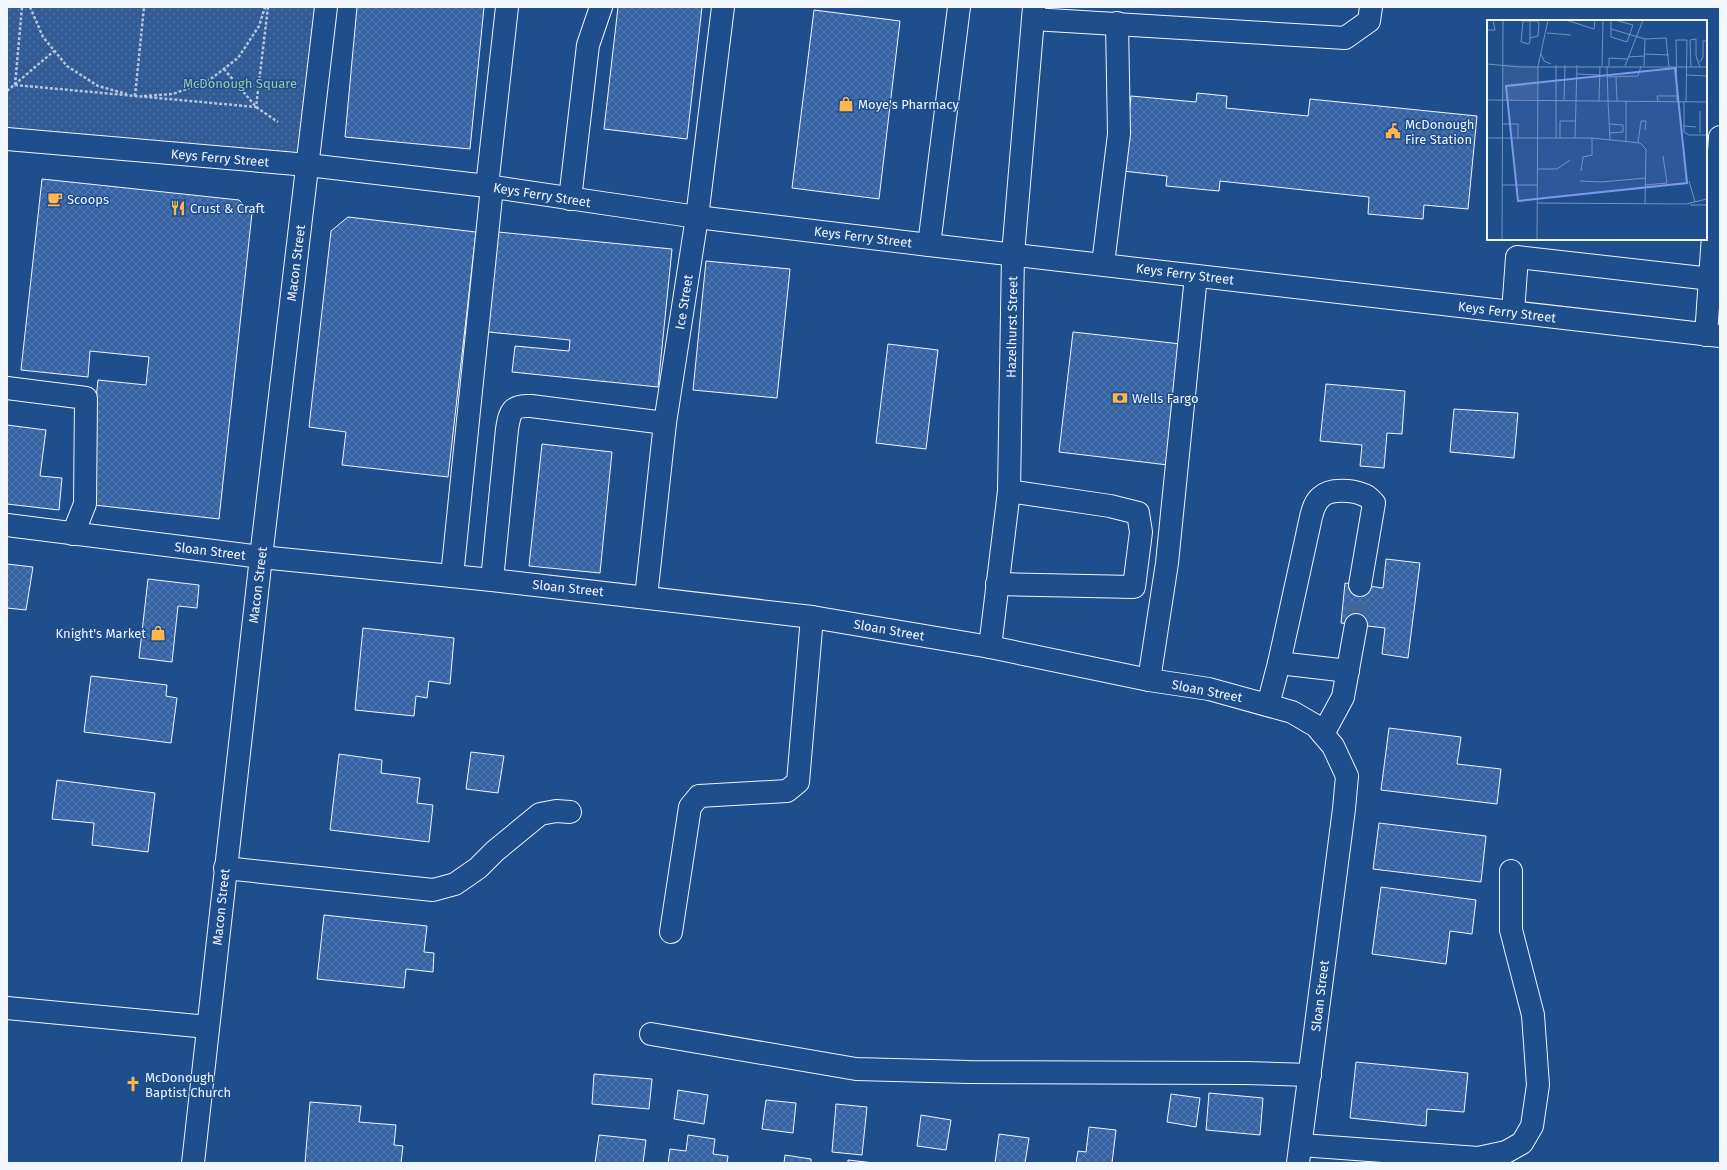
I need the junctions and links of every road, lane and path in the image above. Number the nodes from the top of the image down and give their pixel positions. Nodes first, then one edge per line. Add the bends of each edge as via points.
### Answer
1 (22, 7) edge
2 (30, 7) edge
3 (144, 7) edge
4 (267, 7) edge
5 (326, 7) edge
6 (507, 7) edge
7 (602, 7) edge
8 (723, 7) edge
9 (959, 7) edge
10 (1371, 7) edge
11 (1033, 13) edge
12 (1117, 23) junction
13 (54, 51) junction
14 (224, 69) junction
15 (15, 85) junction
16 (7, 91) edge
17 (135, 96) junction
18 (256, 107) junction
19 (278, 122) dead end
20 (1720, 137) edge
21 (7, 139) edge
22 (308, 165) junction
23 (490, 187) junction
24 (570, 199) junction
25 (697, 217) junction
26 (929, 245) junction
27 (1013, 254) junction
28 (1103, 264) junction
29 (1196, 276) junction
30 (1711, 279) junction
31 (1514, 312) junction
32 (1713, 336) edge
33 (7, 388) edge
34 (665, 422) junction
35 (1009, 491) junction
36 (7, 525) edge
37 (73, 534) junction
38 (261, 557) junction
39 (452, 576) junction
40 (492, 580) junction
41 (997, 584) junction
42 (1360, 585) tunnel mouth
43 (646, 597) junction
44 (812, 617) junction
45 (1356, 625) tunnel mouth
46 (990, 647) junction
47 (1279, 663) junction
48 (1348, 671) junction
49 (1149, 680) junction
50 (1268, 705) junction
51 (1323, 734) junction
52 (570, 812) dead end
53 (225, 868) junction
54 (1511, 871) dead end
55 (671, 932) dead end
56 (7, 1008) edge
57 (208, 1027) junction
58 (651, 1034) dead end
59 (1310, 1075) junction
60 (1299, 1154) edge
61 (193, 1163) edge

1 - 15 path
2 - 13 path via 43,37
3 - 17 path
4 - 14 path via 259,26 238,58
4 - 18 path
5 - 22 street, Macon Street
6 - 23 street
7 - 24 street via 588,45
8 - 25 street, Ice Street
9 - 26 street
10 - 12 street via 1369,21 1344,38
11 - 12 street
11 - 27 street, Hazelhurst Street
12 - 28 street via 1119,134
13 - 15 path
13 - 17 path via 67,66 98,86
14 - 17 path via 208,81 173,94
14 - 18 path
15 - 16 path
15 - 17 path
17 - 18 path
18 - 19 path
20 - 30 street
21 - 22 street, Keys Ferry Street
22 - 23 street, Keys Ferry Street
22 - 38 street, Macon Street
23 - 24 street, Keys Ferry Street
23 - 39 street
24 - 25 street, Keys Ferry Street
25 - 26 street, Keys Ferry Street
25 - 34 street, Ice Street
26 - 27 street, Keys Ferry Street
27 - 28 street, Keys Ferry Street
27 - 35 street, Hazelhurst Street
28 - 29 street, Keys Ferry Street
29 - 31 street, Keys Ferry Street
29 - 49 street via 1167,563
30 - 31 street via 1517,257
30 - 32 street
31 - 32 street, Keys Ferry Street
33 - 37 street via 86,398 85,504
34 - 40 street via 531,406 514,409 509,416 507,429
34 - 43 street, Ice Street
35 - 41 street, Hazelhurst Street
35 - 41 street via 1110,506 1138,513 1141,532 1134,587
36 - 37 street, Sloan Street
37 - 38 street, Sloan Street
38 - 39 street, Sloan Street
38 - 53 street, Macon Street
39 - 40 street, Sloan Street
40 - 43 street, Sloan Street
41 - 46 street, Hazelhurst Street
42 - 47 street via 1374,503 1366,495 1337,491 1322,496 1315,505
43 - 44 street, Sloan Street
44 - 46 street, Sloan Street
44 - 55 street via 798,782 787,792 698,796 690,807
45 - 48 street
46 - 49 street, Sloan Street
47 - 48 street
47 - 50 street
48 - 51 street via 1344,698
49 - 50 street, Sloan Street via 1210,689
50 - 51 street, Sloan Street via 1292,712 1316,726
51 - 59 street, Sloan Street via 1333,746 1347,776
52 - 53 street via 540,814 494,851 478,868 455,884 432,890
53 - 57 street, Macon Street
54 - 60 street via 1511,930 1533,1015 1538,1085 1532,1126 1522,1144 1506,1152 1478,1158
56 - 57 street
57 - 61 street, Macon Street
58 - 59 street via 856,1070
59 - 60 street, Sloan Street

